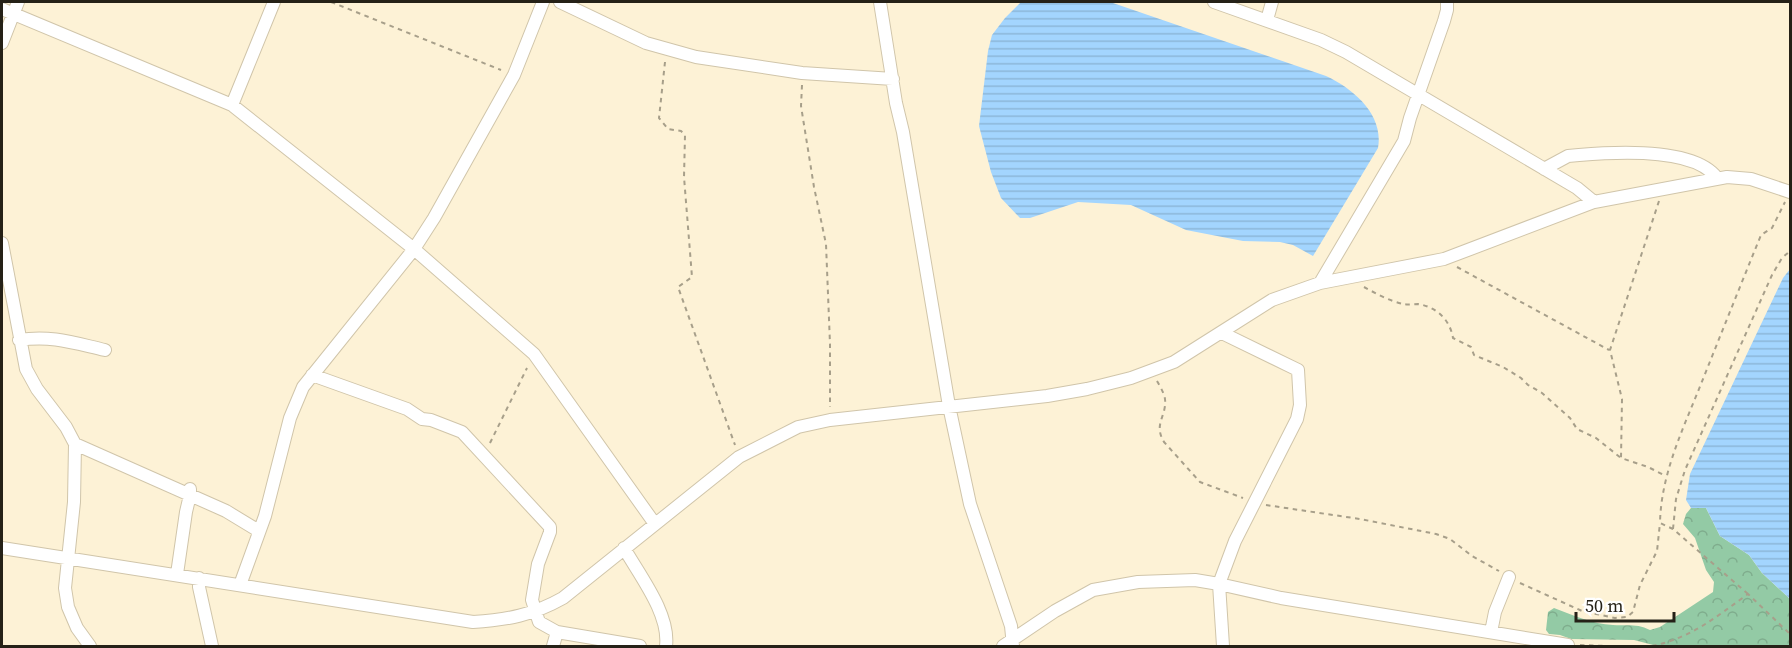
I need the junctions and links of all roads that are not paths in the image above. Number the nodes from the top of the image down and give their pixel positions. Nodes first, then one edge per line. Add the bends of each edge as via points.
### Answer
1 (18, 2) edge
2 (274, 2) edge
3 (543, 2) edge
4 (560, 2) edge
5 (880, 2) edge
6 (1214, 2) edge
7 (1272, 2) edge
8 (1447, 2) edge
9 (7, 12) edge
10 (1267, 20) junction
11 (2, 43) edge
12 (893, 79) junction
13 (1419, 94) junction
14 (232, 105) junction
15 (1544, 169) junction
16 (1717, 178) junction
17 (1790, 192) edge
18 (1594, 202) junction
19 (2, 243) edge
20 (414, 249) junction
21 (1320, 283) junction
22 (1222, 333) junction
23 (19, 340) junction
24 (105, 350) dead end
25 (312, 375) junction
26 (949, 406) junction
27 (75, 444) junction
28 (190, 492) junction
29 (655, 524) junction
30 (260, 531) junction
31 (2, 548) edge
32 (624, 548) junction
33 (69, 557) junction
34 (177, 574) junction
35 (1509, 577) road end
36 (199, 578) junction
37 (1219, 584) junction
38 (240, 585) junction
39 (535, 613) junction
40 (557, 632) junction
41 (1491, 632) junction
42 (1009, 645) edge
43 (1568, 645) edge
44 (90, 646) edge
45 (212, 646) edge
46 (553, 646) edge
47 (640, 646) edge
48 (666, 646) edge
49 (1223, 646) edge

1 - 9 street
2 - 14 street
3 - 20 street via 514,75
4 - 12 street via 646,44 696,57 802,73
5 - 12 street
6 - 10 street
7 - 10 street
8 - 13 street
9 - 11 street
9 - 14 street
10 - 13 street via 1346,52
12 - 26 street
13 - 15 street
13 - 21 street via 1399,152
14 - 20 street
15 - 16 street via 1568,156 1657,153 1701,166
15 - 18 street
16 - 17 street via 1751,179
16 - 18 street
18 - 21 street via 1451,256
19 - 23 street
20 - 25 street
20 - 29 street via 534,354
21 - 22 street via 1272,300
22 - 26 street via 1152,372 1077,391
22 - 37 street via 1298,370 1300,405 1297,419 1235,541
23 - 24 street via 52,338
23 - 27 street via 26,369
25 - 30 street via 295,403
25 - 39 street via 462,432 550,527 538,564 532,600
26 - 29 street via 798,427 739,457
26 - 42 street via 970,504 1011,626
27 - 28 street
27 - 33 street
28 - 30 street
28 - 34 street
29 - 32 street
30 - 38 street
31 - 33 street
32 - 39 street via 563,598
32 - 48 street via 664,619
33 - 34 street
33 - 44 street via 65,588 68,607
34 - 36 street
35 - 41 street
36 - 38 street
36 - 45 street
37 - 41 street via 1281,598
37 - 42 street via 1195,580 1138,582 1093,590 1055,611
37 - 49 street
38 - 39 street via 473,622
39 - 40 street via 539,622
40 - 46 street
40 - 47 street
41 - 43 street

